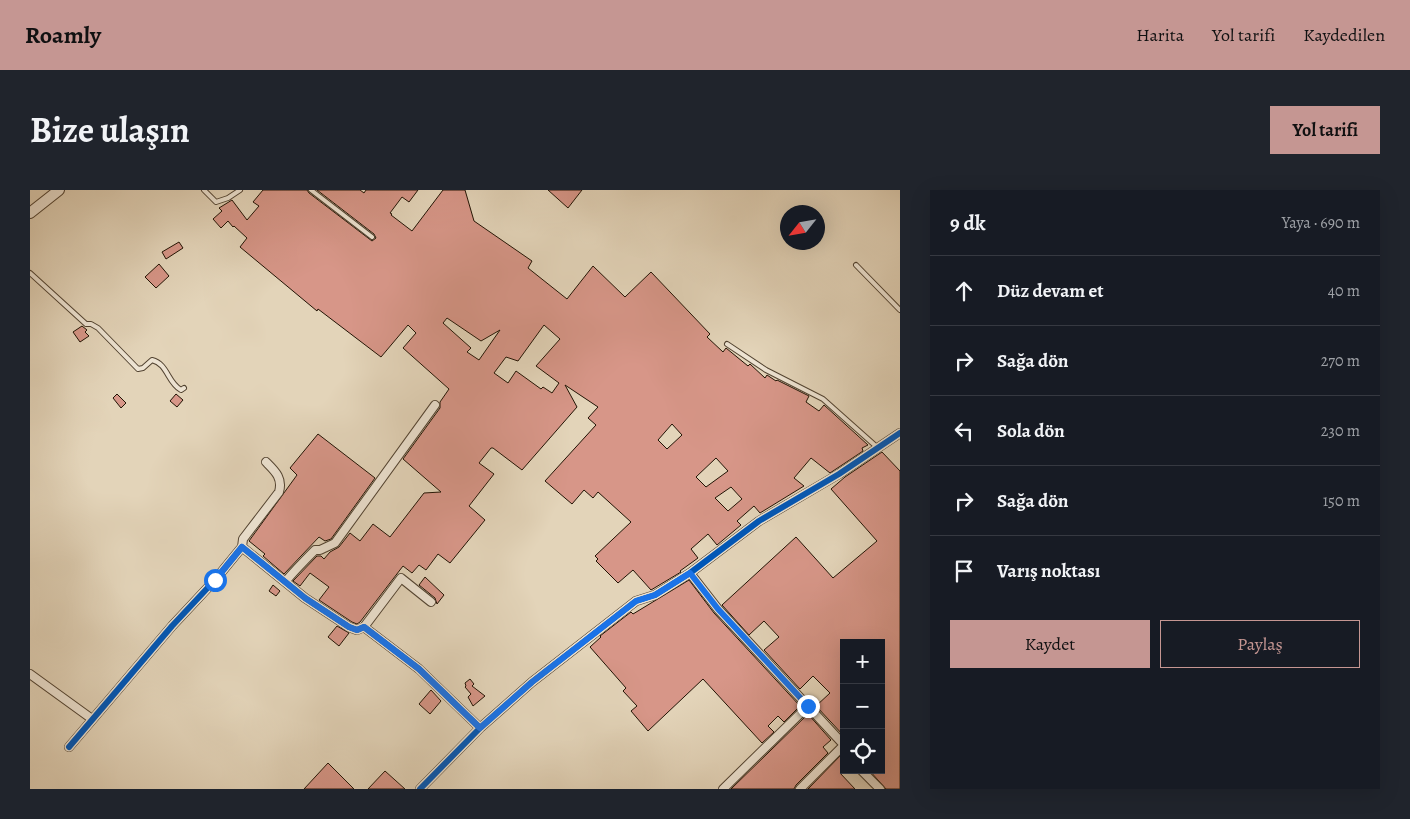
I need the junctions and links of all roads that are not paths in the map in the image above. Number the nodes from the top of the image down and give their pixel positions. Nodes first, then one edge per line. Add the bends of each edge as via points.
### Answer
1 (59, 190) edge
2 (204, 190) edge
3 (240, 190) edge
4 (311, 190) edge
5 (30, 213) edge
6 (372, 237) dead end
7 (856, 265) dead end
8 (30, 273) edge
9 (900, 310) edge
10 (727, 344) dead end
11 (184, 388) dead end
12 (435, 406) dead end
13 (900, 433) edge
14 (878, 448) junction
15 (266, 462) dead end
16 (242, 547) junction
17 (690, 573) junction
18 (285, 582) junction
19 (431, 602) dead end
20 (364, 627) junction
21 (30, 674) edge
22 (808, 706) junction
23 (92, 719) junction
24 (480, 728) junction
25 (840, 741) edge
26 (69, 747) dead end
27 (840, 749) edge
28 (865, 774) edge
29 (420, 789) edge
30 (723, 789) edge
31 (800, 789) edge
32 (880, 789) edge

1 - 5 street
2 - 3 lane via 216,202
4 - 6 lane
7 - 9 lane
8 - 11 lane via 86,324 98,328 138,369 154,360 165,368 176,387
10 - 14 lane via 766,370 823,399
12 - 18 street via 335,543 315,550
13 - 14 street
14 - 17 street via 759,521
15 - 16 street via 276,472 281,486 243,539
16 - 18 street
16 - 23 street
17 - 22 street via 718,609
17 - 24 street via 655,595 636,601 532,682
18 - 20 street via 349,627 357,630
19 - 20 street via 401,578
20 - 24 street via 419,669
21 - 23 street
22 - 25 street
22 - 30 street
23 - 26 street
24 - 29 street
27 - 31 street
28 - 32 street

